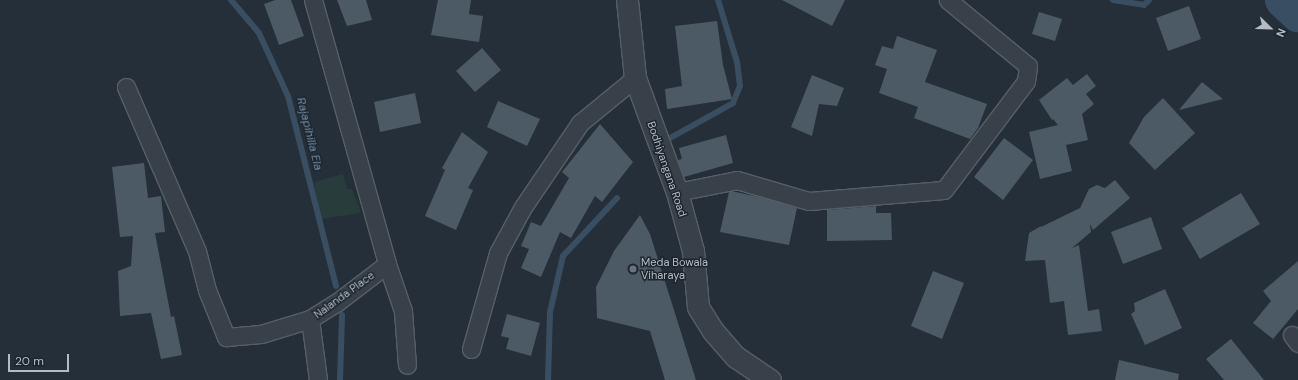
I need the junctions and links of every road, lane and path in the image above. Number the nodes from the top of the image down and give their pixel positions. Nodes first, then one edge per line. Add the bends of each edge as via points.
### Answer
1 (313, 0) edge
2 (627, 0) edge
3 (948, 0) edge
4 (635, 78) junction
5 (126, 87) dead end
6 (677, 192) junction
7 (387, 264) junction
8 (310, 319) junction
9 (471, 349) dead end
10 (407, 365) dead end
11 (318, 380) edge
12 (770, 380) edge

1 - 7 street
2 - 4 street, Bodhiyangana Road
3 - 6 street via 1028,66 1026,80 944,190 808,201 737,180
4 - 6 street, Bodhiyangana Road
4 - 9 street via 580,123 523,207 498,253
5 - 8 street, Nalanda Place via 197,250 207,290 226,337 261,334
6 - 12 street, Bodhiyangana Road via 693,251 698,307 713,332 736,357
7 - 8 street, Nalanda Place via 336,303
7 - 10 street via 403,311
8 - 11 street

